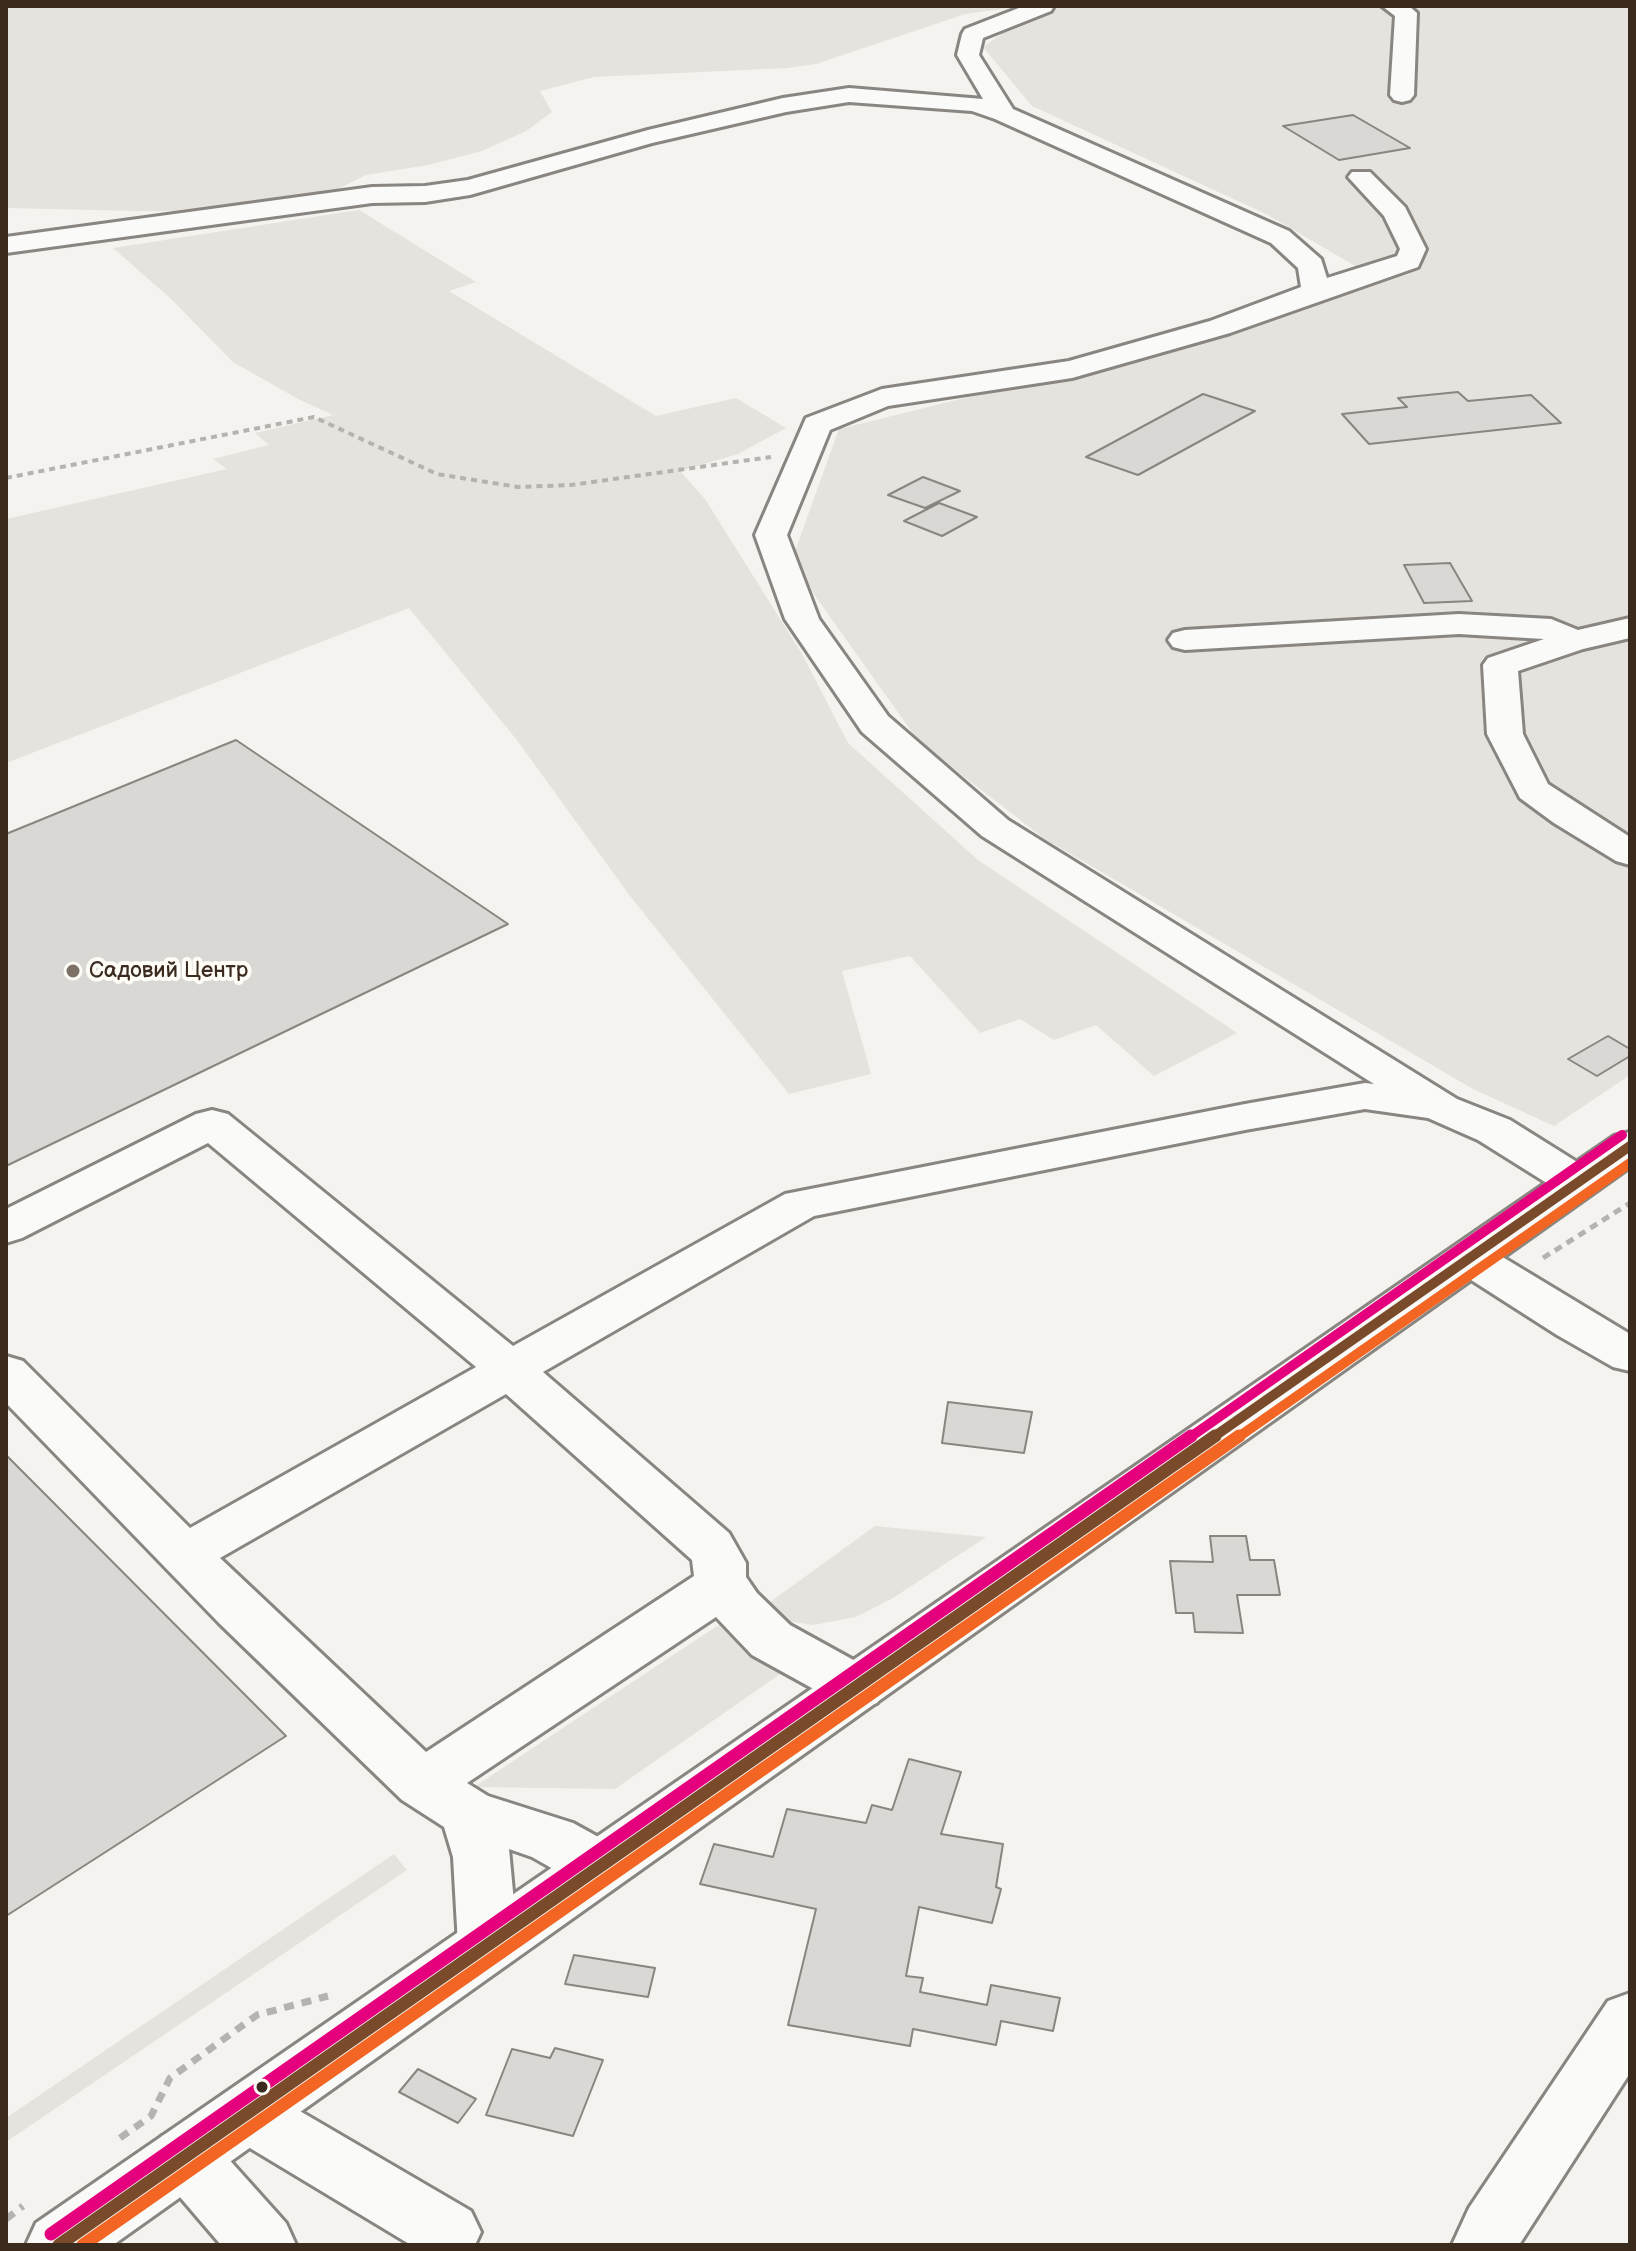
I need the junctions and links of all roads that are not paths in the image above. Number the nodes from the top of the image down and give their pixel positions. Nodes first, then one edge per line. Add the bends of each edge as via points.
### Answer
1 (1043, 6) edge
2 (1393, 6) edge
3 (1402, 95) dead end
4 (1004, 114) junction
5 (1361, 177) dead end
6 (6, 245) edge
7 (1316, 291) junction
8 (1630, 628) edge
9 (1185, 640) dead end
10 (1573, 641) junction
11 (1630, 853) edge
12 (1442, 1108) junction
13 (1630, 1146) edge
14 (1577, 1182) junction
15 (6, 1228) edge
16 (1470, 1258) junction
17 (1630, 1355) edge
18 (510, 1370) junction
19 (6, 1373) edge
20 (184, 1555) junction
21 (720, 1579) junction
22 (858, 1688) junction
23 (446, 1798) junction
24 (599, 1866) junction
25 (488, 1945) junction
26 (1630, 2020) edge
27 (247, 2113) junction
28 (185, 2156) junction
29 (45, 2223) edge
30 (448, 2232) dead end
31 (263, 2245) edge
32 (1485, 2245) edge

1 - 4 main road via 973,34 968,55
2 - 3 main road via 1406,13
4 - 6 main road via 975,104 849,95 648,137 470,187
4 - 7 main road via 1280,237 1311,265
5 - 7 main road via 1396,213 1413,249 1408,261
7 - 12 main road via 1220,327 1072,369 882,398 817,424 771,535 802,619 875,724 995,828
8 - 10 main road
9 - 10 main road via 1459,624 1551,629
10 - 11 main road via 1500,665 1505,734 1533,790
12 - 14 main road via 1494,1130
12 - 18 main road via 1365,1096 801,1204
13 - 14 main road
14 - 16 main road
15 - 18 main road via 212,1124
16 - 17 main road
16 - 22 main road
18 - 20 main road
18 - 21 main road via 711,1547 720,1563
19 - 20 main road
20 - 23 main road
21 - 22 main road via 738,1607 771,1640
21 - 23 main road via 710,1594
22 - 24 main road
23 - 24 main road via 552,1840
23 - 25 main road via 482,1857
24 - 25 main road
25 - 27 main road
26 - 32 main road
27 - 28 main road
27 - 30 main road
28 - 29 main road
28 - 31 main road

